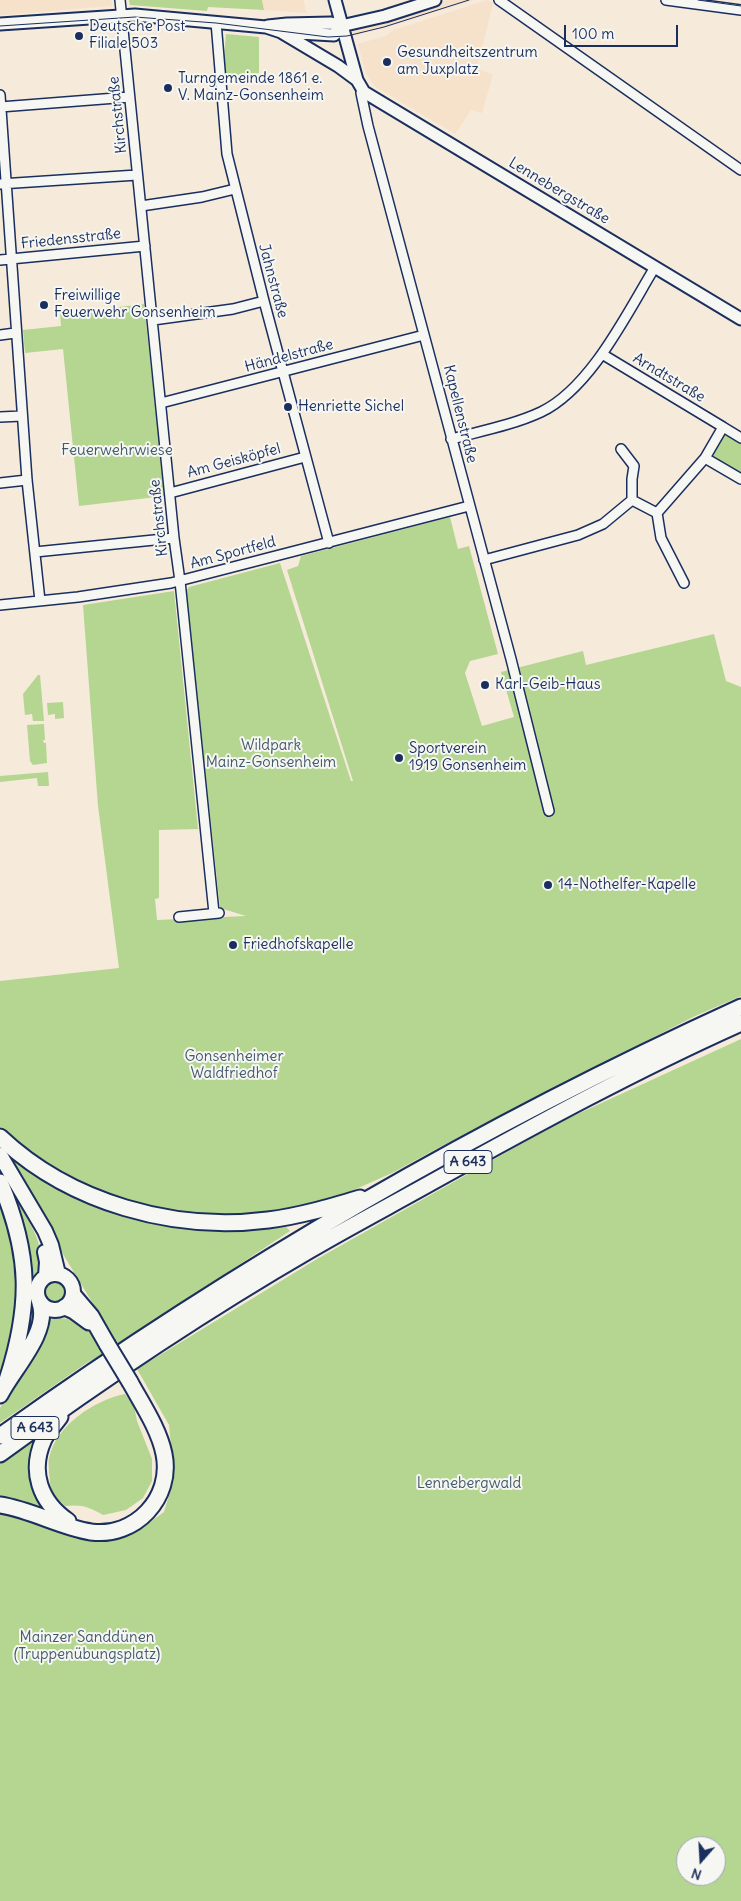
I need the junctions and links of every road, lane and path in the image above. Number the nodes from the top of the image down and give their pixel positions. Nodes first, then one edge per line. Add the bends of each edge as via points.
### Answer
1 (120, 0) edge
2 (335, 0) edge
3 (435, 0) edge
4 (499, 0) edge
5 (666, 0) edge
6 (741, 10) edge
7 (122, 15) junction
8 (216, 22) junction
9 (0, 24) edge
10 (342, 26) junction
11 (284, 28) junction
12 (359, 85) junction
13 (0, 95) edge
14 (129, 97) junction
15 (0, 107) edge
16 (741, 170) edge
17 (137, 175) junction
18 (3, 184) edge
19 (235, 189) junction
20 (141, 206) junction
21 (145, 246) junction
22 (12, 259) junction
23 (0, 260) edge
24 (655, 267) junction
25 (264, 301) junction
26 (741, 319) edge
27 (153, 320) junction
28 (15, 333) junction
29 (0, 335) edge
30 (424, 335) junction
31 (602, 354) junction
32 (283, 372) junction
33 (161, 403) junction
34 (22, 416) junction
35 (0, 417) edge
36 (723, 427) junction
37 (741, 438) edge
38 (451, 440) junction
39 (621, 448) dead end
40 (305, 457) junction
41 (705, 458) junction
42 (741, 479) edge
43 (27, 480) junction
44 (0, 483) edge
45 (170, 493) junction
46 (632, 500) junction
47 (469, 506) junction
48 (657, 513) junction
49 (174, 538) junction
50 (328, 543) junction
51 (35, 552) junction
52 (484, 560) junction
53 (180, 581) junction
54 (684, 582) dead end
55 (40, 601) junction
56 (0, 604) edge
57 (549, 811) dead end
58 (179, 917) dead end
59 (741, 1007) edge
60 (741, 1024) edge
61 (0, 1137) edge
62 (0, 1155) edge
63 (0, 1167) edge
64 (0, 1182) edge
65 (381, 1192) junction
66 (52, 1275) junction
67 (70, 1302) junction
68 (40, 1303) junction
69 (7, 1380) junction
70 (0, 1395) edge
71 (71, 1404) junction
72 (0, 1436) edge
73 (0, 1454) edge
74 (0, 1505) edge
75 (90, 1532) junction

1 - 7 street, Kirchstraße
2 - 10 main road, Kapellenstraße
3 - 10 main road
4 - 16 street
5 - 6 street
7 - 8 main road
7 - 9 main road
7 - 14 street, Kirchstraße
8 - 11 main road
8 - 19 street, Jahnstraße via 227,154
10 - 11 main road via 331,23
10 - 12 main road, Kapellenstraße
11 - 12 main road, Lennebergstraße via 288,38 338,66
12 - 24 main road, Lennebergstraße
12 - 30 street, Kapellenstraße
13 - 15 street
14 - 15 street
14 - 17 street, Kirchstraße
15 - 18 street
17 - 18 street
17 - 20 street, Kirchstraße
18 - 22 street
19 - 20 street
19 - 25 street, Jahnstraße
20 - 21 street, Kirchstraße
21 - 22 street, Friedensstraße
21 - 27 street, Kirchstraße
22 - 23 street, Friedensstraße
22 - 28 street
24 - 26 main road, Lennebergstraße
24 - 31 street
25 - 27 street via 233,309
25 - 32 street, Jahnstraße
27 - 33 street, Kirchstraße
28 - 29 street
28 - 34 street
30 - 32 street, Händelstraße
30 - 38 street, Kapellenstraße
31 - 36 street, Arndtstraße
31 - 38 street via 573,390 543,411
32 - 33 street, Händelstraße
32 - 40 street, Jahnstraße
33 - 45 street, Kirchstraße
34 - 35 street
34 - 43 street
36 - 37 street, Arndtstraße
36 - 41 street
38 - 47 street, Kapellenstraße
39 - 46 street via 634,466
40 - 45 street, Am Geisköpfel
40 - 50 street, Jahnstraße
41 - 42 street
41 - 48 street
43 - 44 street
43 - 51 street
45 - 49 street, Kirchstraße
46 - 48 street
46 - 52 street via 603,524 578,535
47 - 50 street, Am Sportfeld
47 - 52 street, Kapellenstraße
48 - 54 street via 661,538
49 - 51 street
49 - 53 street, Kirchstraße
50 - 53 street, Am Sportfeld
51 - 55 street
52 - 57 street, Kapellenstraße
53 - 55 street, Am Sportfeld
53 - 58 street, Kirchstraße via 217,913
55 - 56 street, Am Sportfeld
59 - 65 highway, A 643 via 530,1111
60 - 71 highway, A 643 via 532,1126 309,1251
61 - 65 highway via 31,1162 86,1193 122,1207 175,1219 237,1223 268,1220 299,1215
62 - 66 main road via 45,1231 51,1245
63 - 66 main road via 34,1222
64 - 69 highway via 18,1231 25,1275 23,1318
65 - 72 highway, A 643 via 196,1304
66 - 67 main road via 68,1279 72,1284
66 - 68 main road via 41,1280 37,1291
67 - 68 main road via 60,1310 49,1310
67 - 75 highway, bridge via 91,1316 154,1428 165,1462 164,1482 158,1498 139,1520 113,1531
68 - 69 highway via 39,1330
69 - 70 highway
71 - 73 highway, A 643
71 - 75 highway via 44,1438 38,1477 43,1495 53,1510
74 - 75 highway

